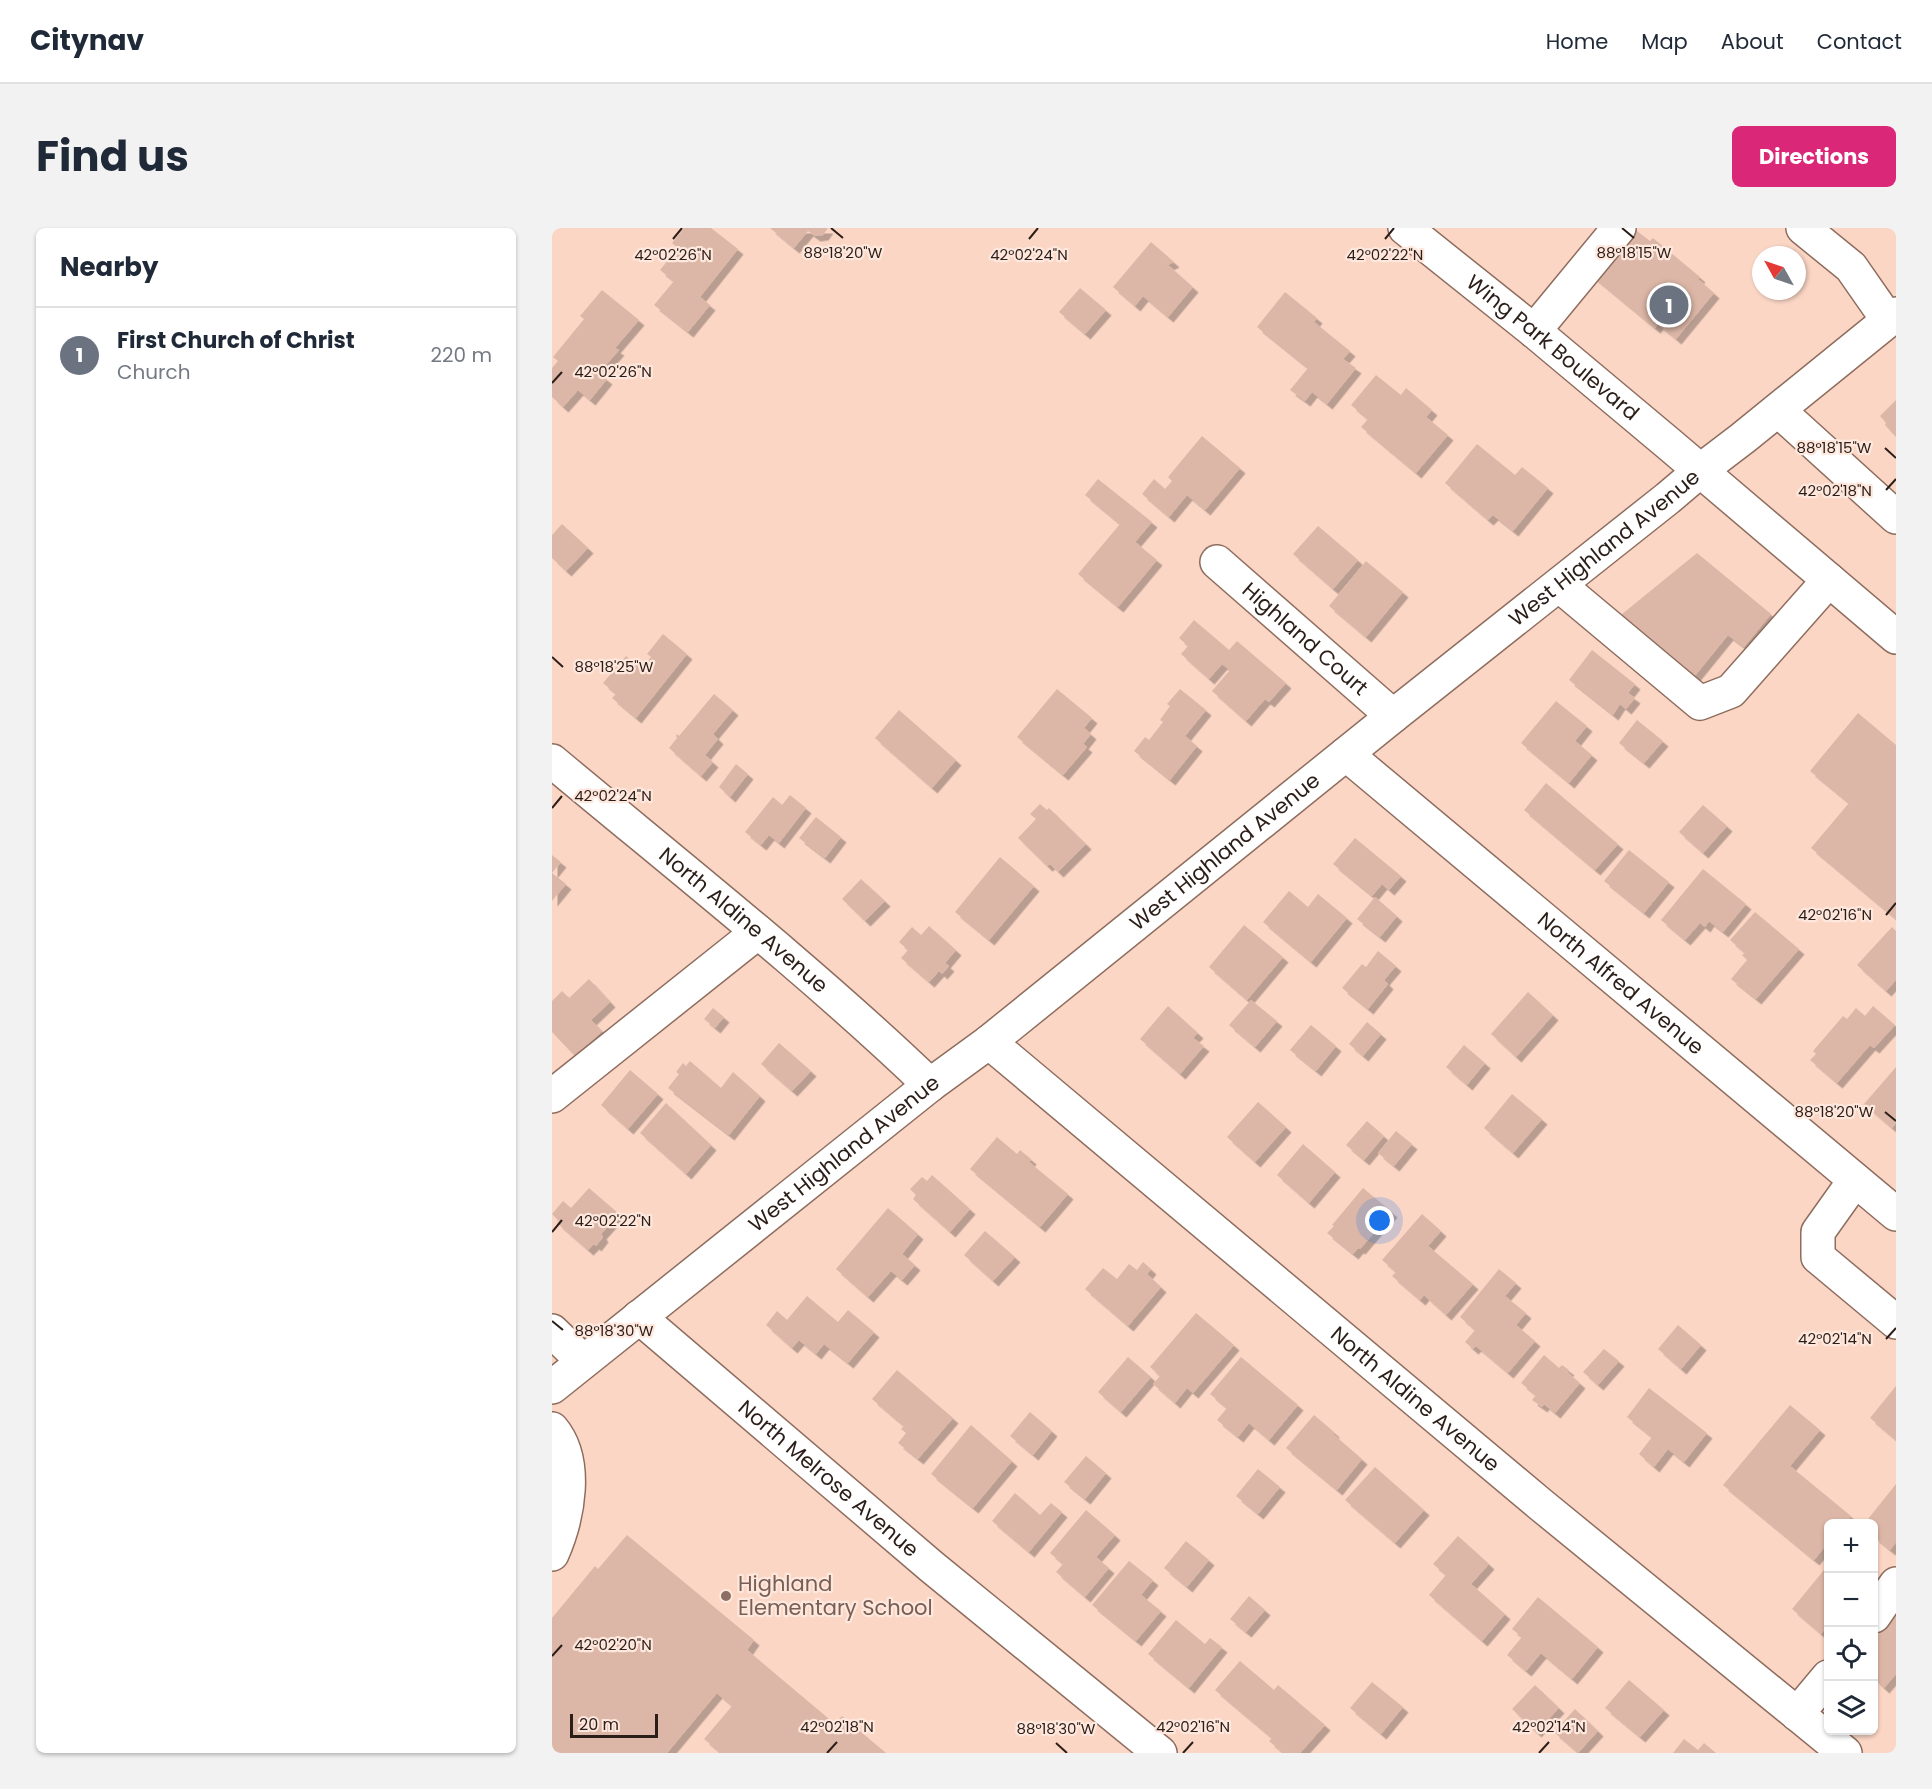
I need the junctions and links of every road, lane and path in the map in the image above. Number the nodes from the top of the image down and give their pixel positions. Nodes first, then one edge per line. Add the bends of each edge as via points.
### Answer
1 (1405, 228) edge
2 (1619, 228) edge
3 (1803, 228) edge
4 (1892, 317) edge
5 (1534, 331) junction
6 (1778, 410) junction
7 (1701, 470) junction
8 (1896, 517) edge
9 (1217, 562) dead end
10 (1829, 580) junction
11 (1559, 585) junction
12 (1892, 623) edge
13 (1393, 716) junction
14 (1346, 754) junction
15 (552, 761) edge
16 (758, 932) junction
17 (989, 1042) junction
18 (930, 1085) junction
19 (552, 1096) edge
20 (1855, 1180) junction
21 (1896, 1214) edge
22 (639, 1317) junction
23 (1896, 1322) edge
24 (552, 1331) edge
25 (583, 1361) junction
26 (552, 1387) edge
27 (552, 1429) edge
28 (552, 1554) edge
29 (1896, 1584) edge
30 (1878, 1610) edge
31 (1825, 1681) edge
32 (1797, 1714) junction
33 (1160, 1753) edge
34 (1845, 1753) edge

1 - 5 street, Wing Park Boulevard
2 - 5 street
3 - 4 street via 1851,267
4 - 6 street, West Highland Avenue
5 - 7 street, Wing Park Boulevard
6 - 7 street, West Highland Avenue
6 - 8 street
7 - 10 street, Wing Park Boulevard
7 - 11 street, West Highland Avenue
9 - 13 street, Highland Court
10 - 11 street via 1731,691 1700,703
10 - 12 street, Wing Park Boulevard
11 - 13 street, West Highland Avenue
13 - 14 street, West Highland Avenue
14 - 17 street, West Highland Avenue
14 - 20 street, North Alfred Avenue
15 - 16 street, North Aldine Avenue
16 - 18 street, North Aldine Avenue
16 - 19 street
17 - 18 street, West Highland Avenue
17 - 32 street, North Aldine Avenue
18 - 22 street, West Highland Avenue
20 - 21 street, North Alfred Avenue
20 - 23 street via 1818,1232 1818,1257
22 - 25 street, West Highland Avenue
22 - 33 street, North Melrose Avenue via 923,1560
24 - 25 street
25 - 26 street, West Highland Avenue
27 - 28 street via 566,1454 570,1474 560,1536
29 - 30 street
31 - 32 street
32 - 34 street, North Aldine Avenue

